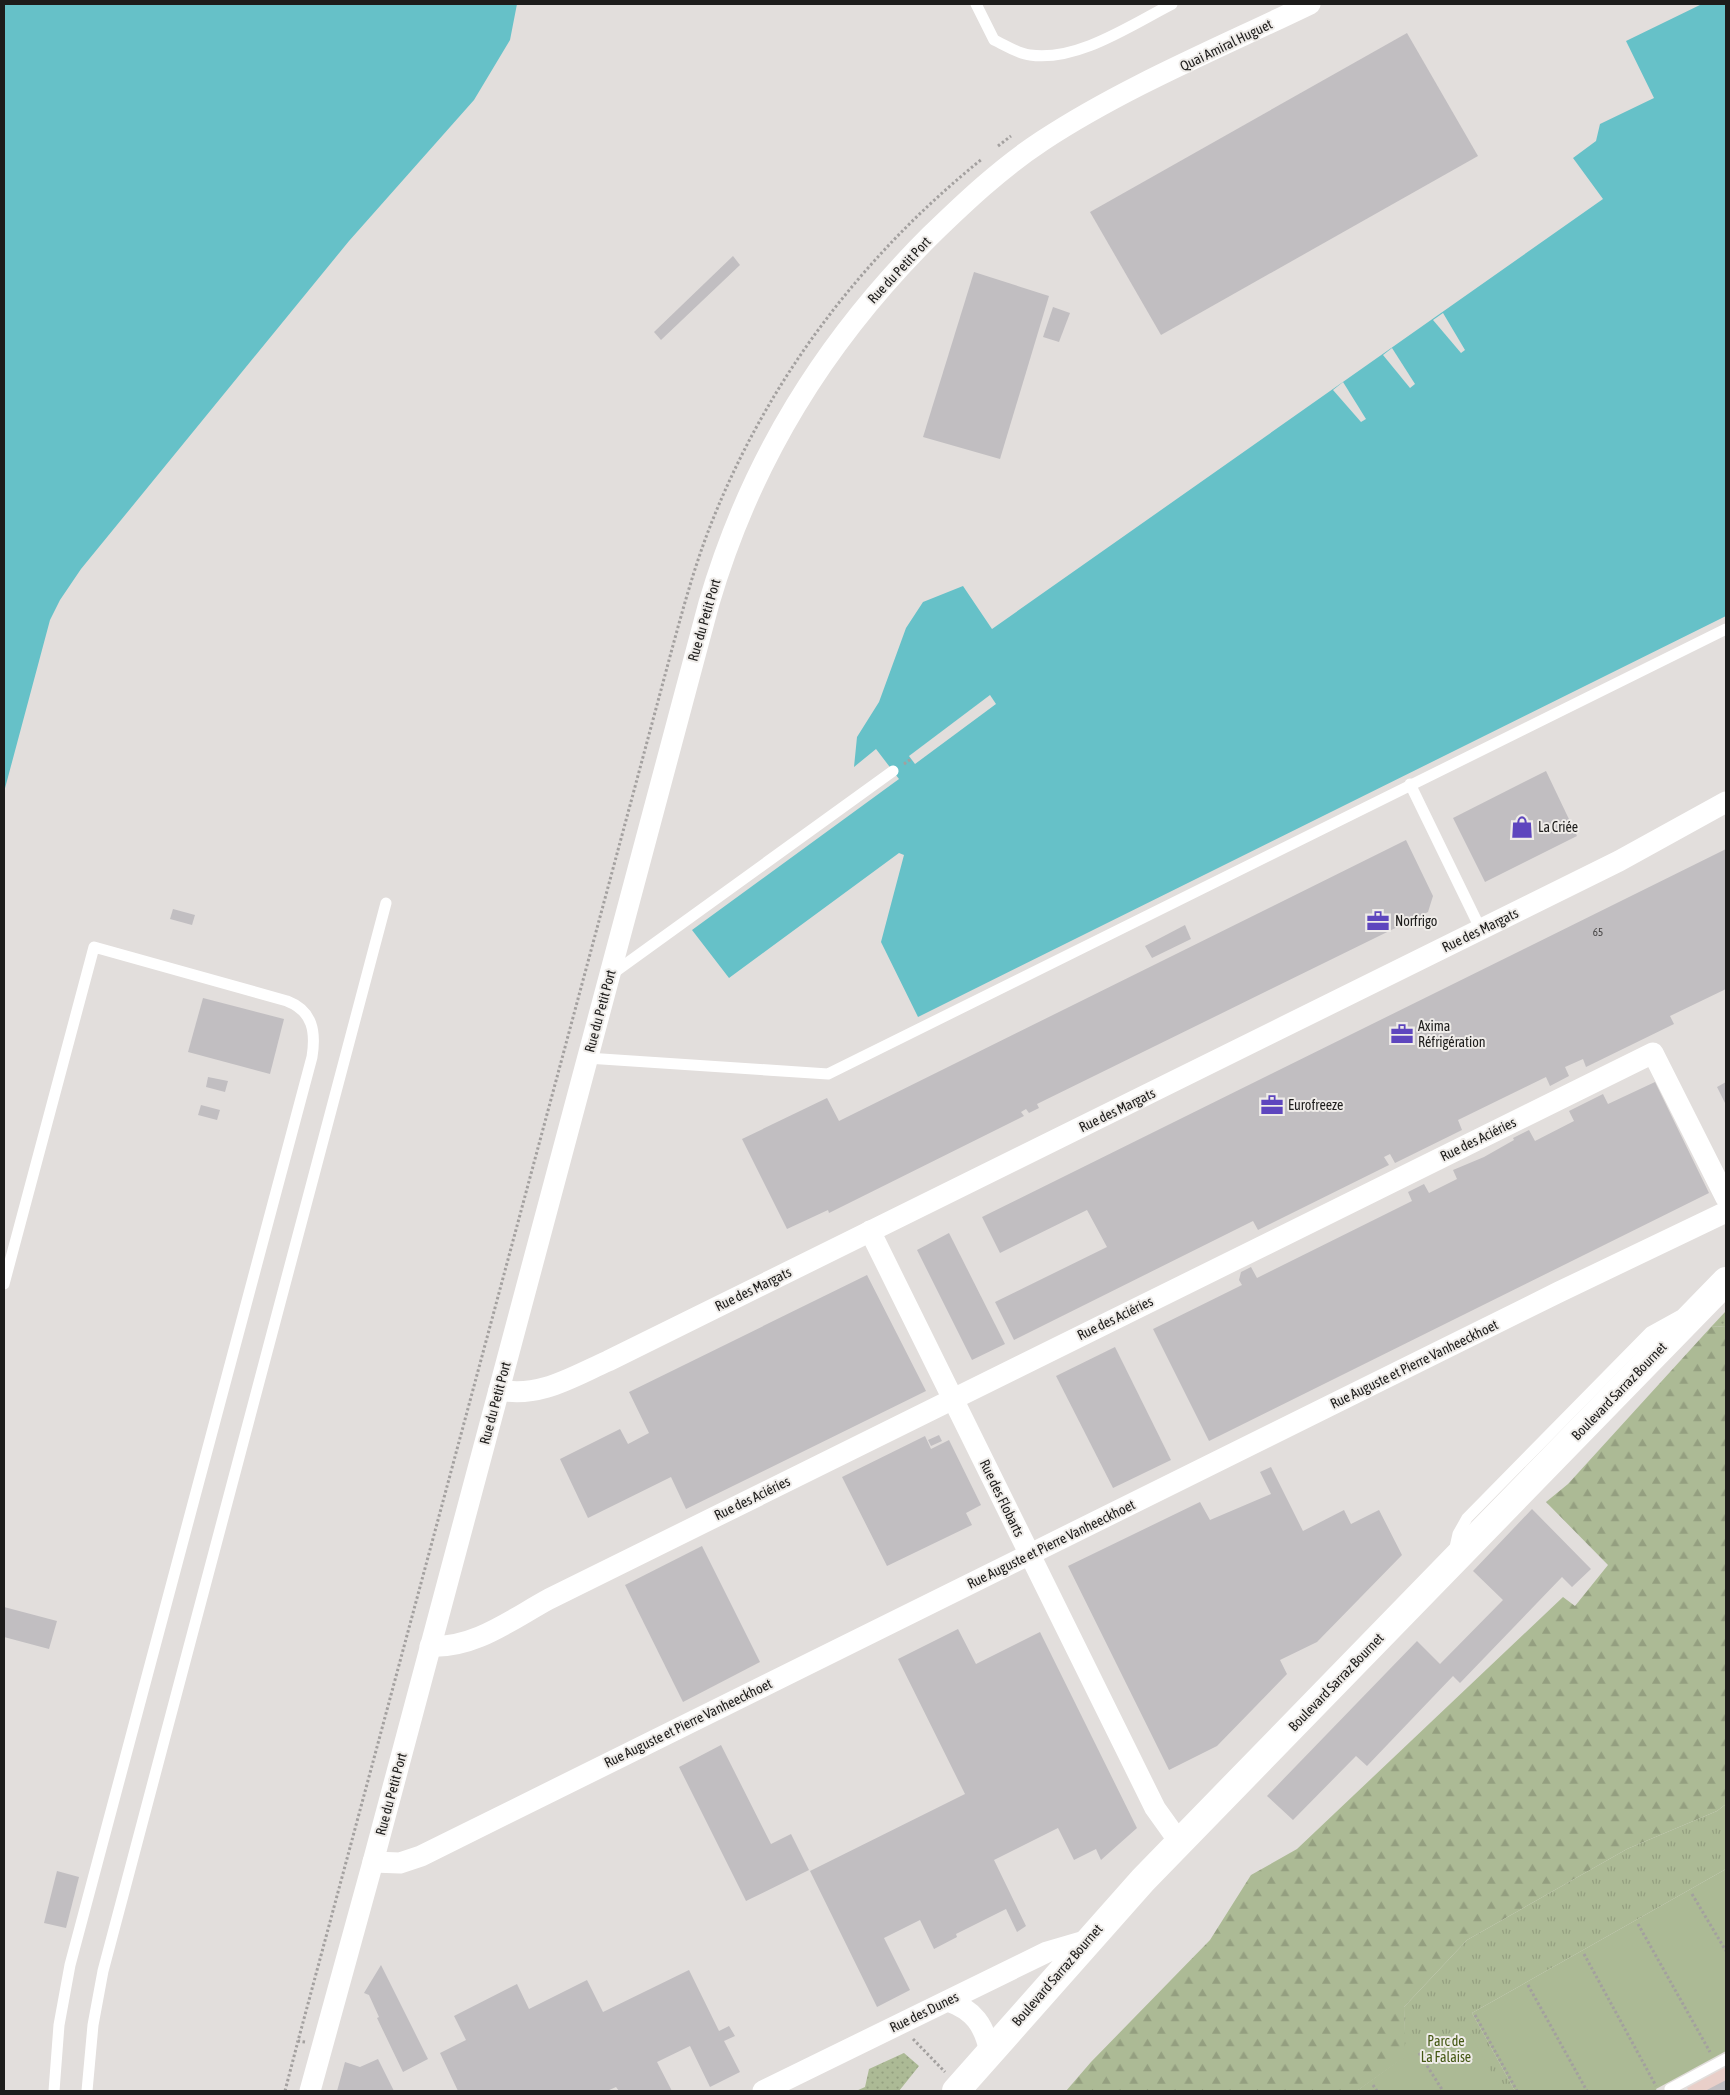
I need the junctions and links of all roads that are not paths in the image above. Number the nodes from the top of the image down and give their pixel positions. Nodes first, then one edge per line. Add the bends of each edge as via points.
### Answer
1 (976, 4) edge
2 (1172, 4) edge
3 (1310, 4) edge
4 (1143, 86) joint
5 (1726, 629) edge
6 (893, 771) dead end
7 (1410, 784) junction
8 (1726, 802) edge
9 (386, 903) dead end
10 (1481, 930) junction
11 (609, 976) junction
12 (587, 1058) junction
13 (1726, 1198) edge
14 (1726, 1212) edge
15 (870, 1231) junction
16 (1726, 1281) edge
17 (4, 1284) edge
18 (499, 1390) junction
19 (953, 1399) junction
20 (1030, 1555) junction
21 (430, 1646) junction
22 (1180, 1843) junction
23 (373, 1862) junction
24 (1088, 1940) junction
25 (948, 2001) junction
26 (990, 2052) junction
27 (1721, 2061) edge
28 (958, 2089) edge
29 (54, 2091) edge
30 (87, 2091) edge
31 (310, 2091) edge
32 (763, 2091) edge
33 (1671, 2091) edge

1 - 2 lane via 994,40 1028,55 1062,55 1080,49
3 - 4 street, Quai Amiral Huguet
4 - 11 street, Rue du Petit Port via 1043,141 964,203 880,287 808,386 753,482 719,568
5 - 7 lane
6 - 11 lane
7 - 10 lane
7 - 12 lane via 828,1074
8 - 10 street, Rue des Margats via 1619,862
9 - 30 lane via 103,1971 93,2025
10 - 15 street, Rue des Margats
11 - 12 street, Rue du Petit Port
12 - 18 street, Rue du Petit Port
13 - 19 street, Rue des Aciéries via 1653,1053
14 - 20 street, Rue Auguste et Pierre Vanheeckhoet
15 - 18 street, Rue des Margats via 559,1383 527,1393
15 - 19 street, Rue des Flobarts
16 - 22 street, Boulevard Sarraz Bournet
17 - 29 lane via 94,947 288,1001 306,1013 313,1028 312,1057 70,1966 58,2034
18 - 21 street, Rue du Petit Port
19 - 20 street, Rue des Flobarts
19 - 21 street, Rue des Aciéries via 549,1599 471,1641 452,1646
20 - 22 street, Rue des Flobarts via 1155,1808
20 - 23 street, Rue Auguste et Pierre Vanheeckhoet via 421,1856 400,1863
21 - 23 street, Rue du Petit Port
22 - 24 street, Boulevard Sarraz Bournet
23 - 31 street, Rue du Petit Port
24 - 25 street, Rue des Dunes via 1047,1952
24 - 26 street, Boulevard Sarraz Bournet
25 - 26 street via 965,2008 977,2018
25 - 32 street, Rue des Dunes
26 - 28 street, Boulevard Sarraz Bournet
27 - 33 lane

